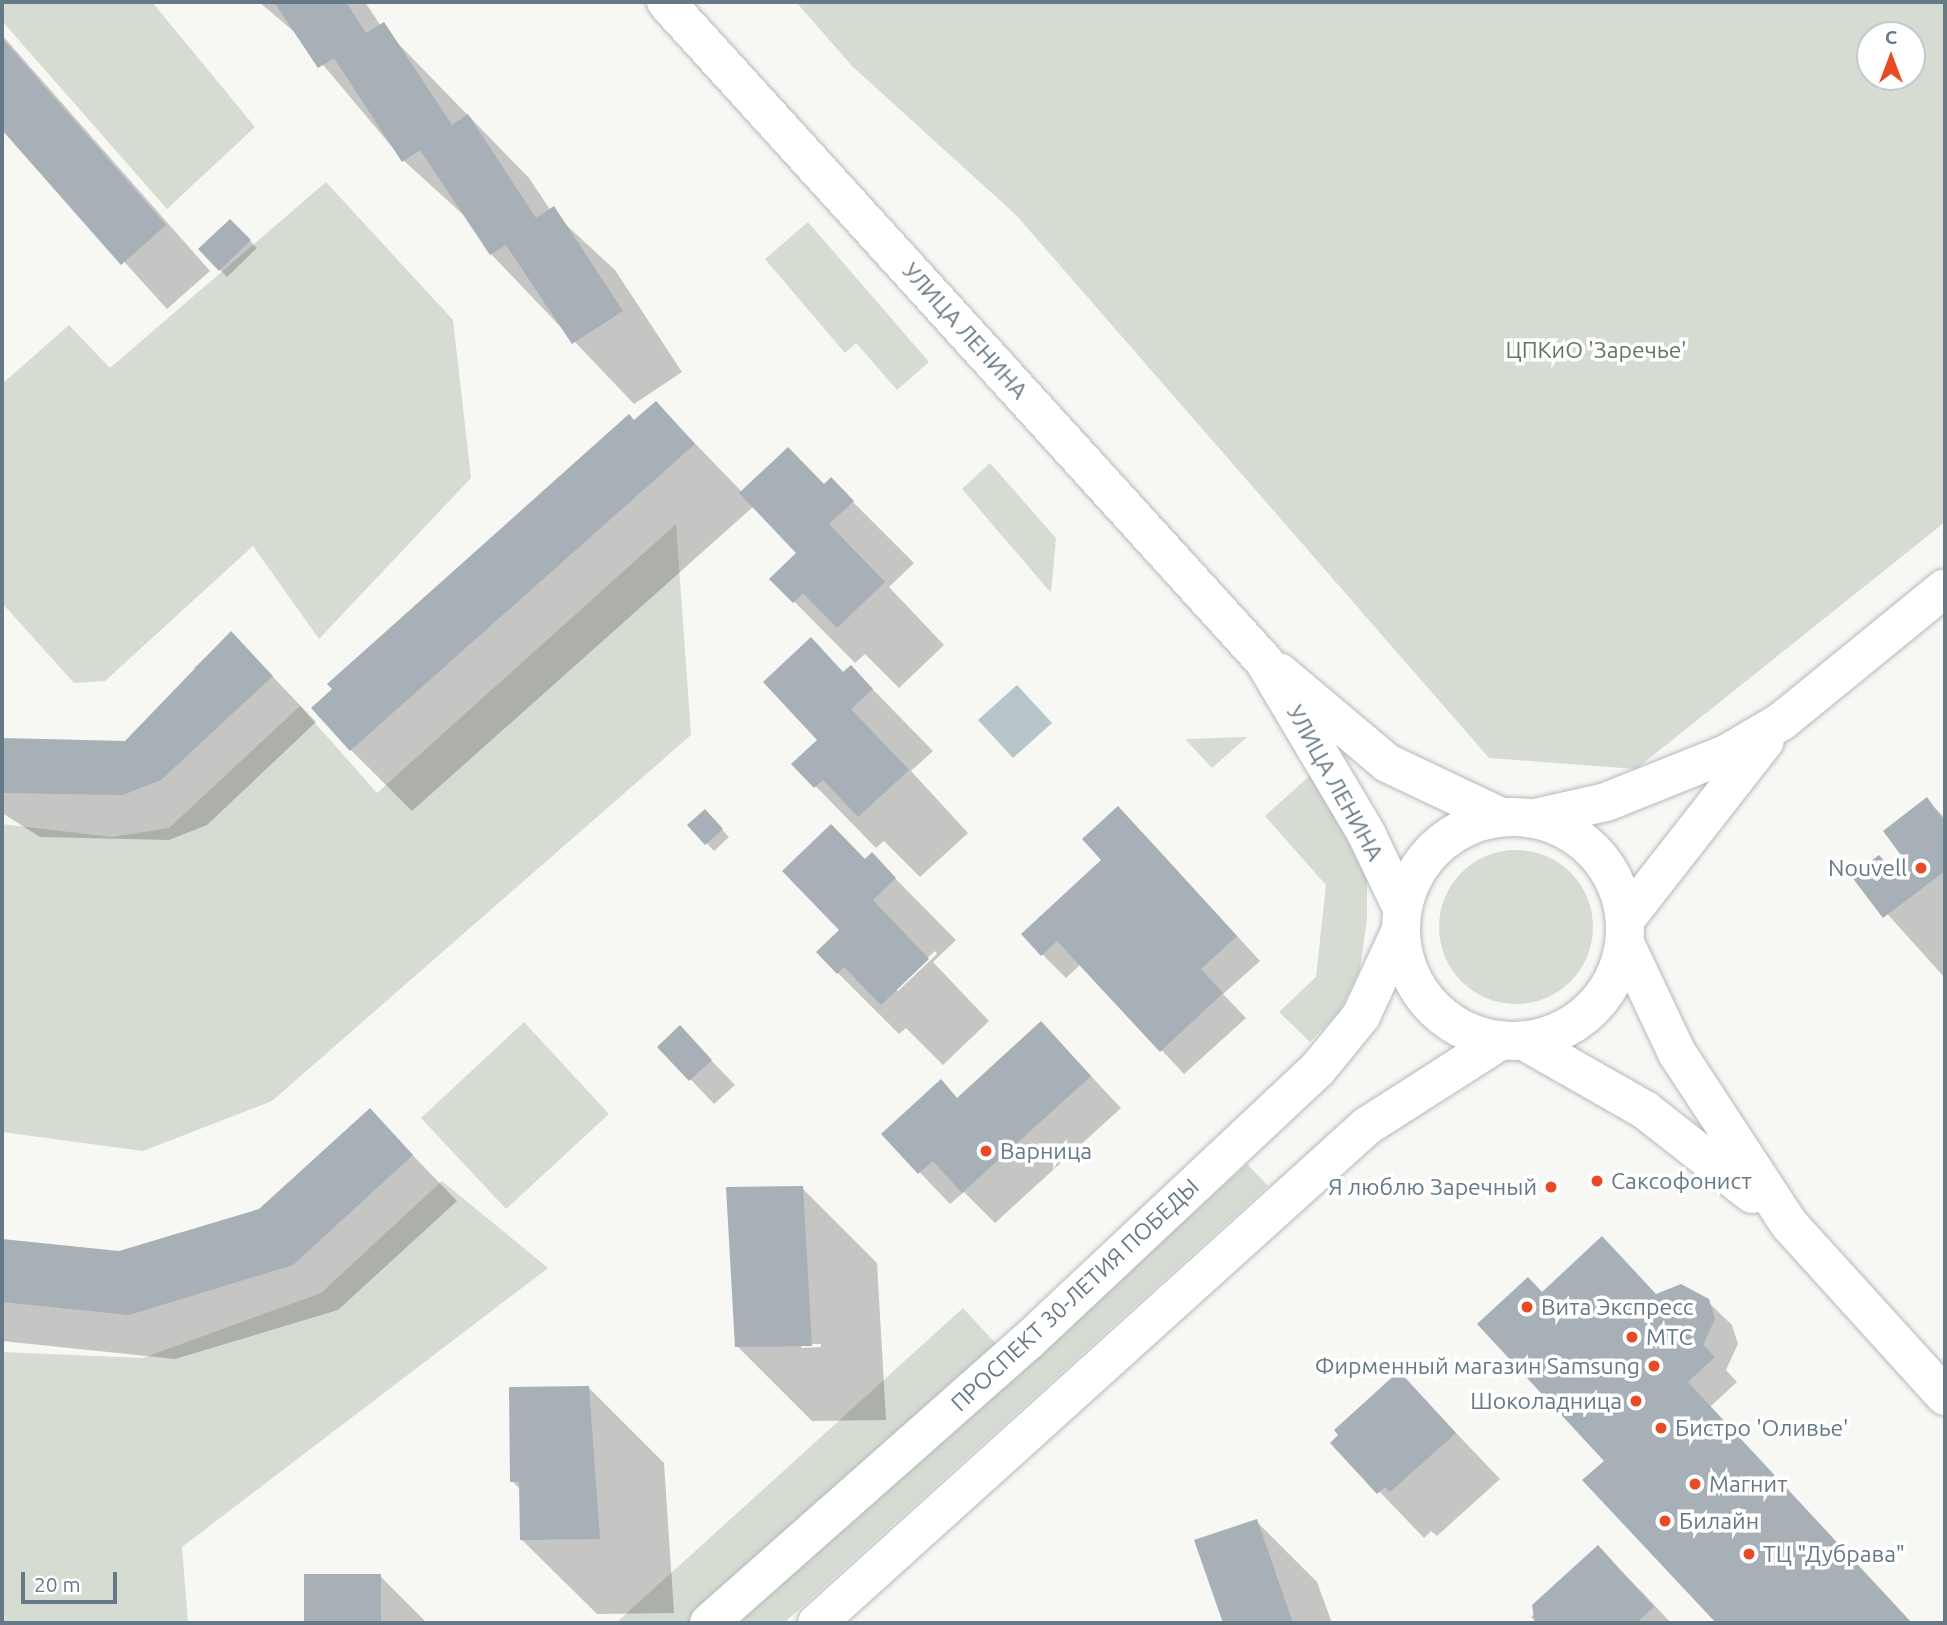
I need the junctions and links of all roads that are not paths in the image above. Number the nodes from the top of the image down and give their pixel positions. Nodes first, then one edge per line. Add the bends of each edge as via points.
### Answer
1 (666, 2) edge
2 (1945, 588) edge
3 (1264, 661) junction
4 (1782, 721) junction
5 (1518, 817) junction
6 (1401, 920) junction
7 (1625, 931) junction
8 (1512, 1041) junction
9 (1789, 1224) junction
10 (1945, 1396) edge
11 (709, 1623) edge
12 (817, 1623) edge

1 - 3 main road, УЛИЦА ЛЕНИНА
2 - 4 main road
3 - 5 main road, УЛИЦА ЛЕНИНА via 1387,763
3 - 6 main road, УЛИЦА ЛЕНИНА via 1366,833
4 - 5 main road via 1667,779
4 - 7 main road
5 - 6 main road via 1466,826 1436,846 1414,874
5 - 7 main road via 1569,831 1597,854 1616,885
6 - 8 main road via 1408,971 1430,1005 1462,1030
6 - 11 main road, ПРОСПЕКТ 30-ЛЕТИЯ ПОБЕДЫ via 1362,1016 1317,1070 1027,1342
7 - 8 main road via 1614,979 1592,1009 1561,1031
7 - 9 main road via 1677,1053
8 - 9 main road via 1645,1110
8 - 12 main road via 1367,1126
9 - 10 main road

